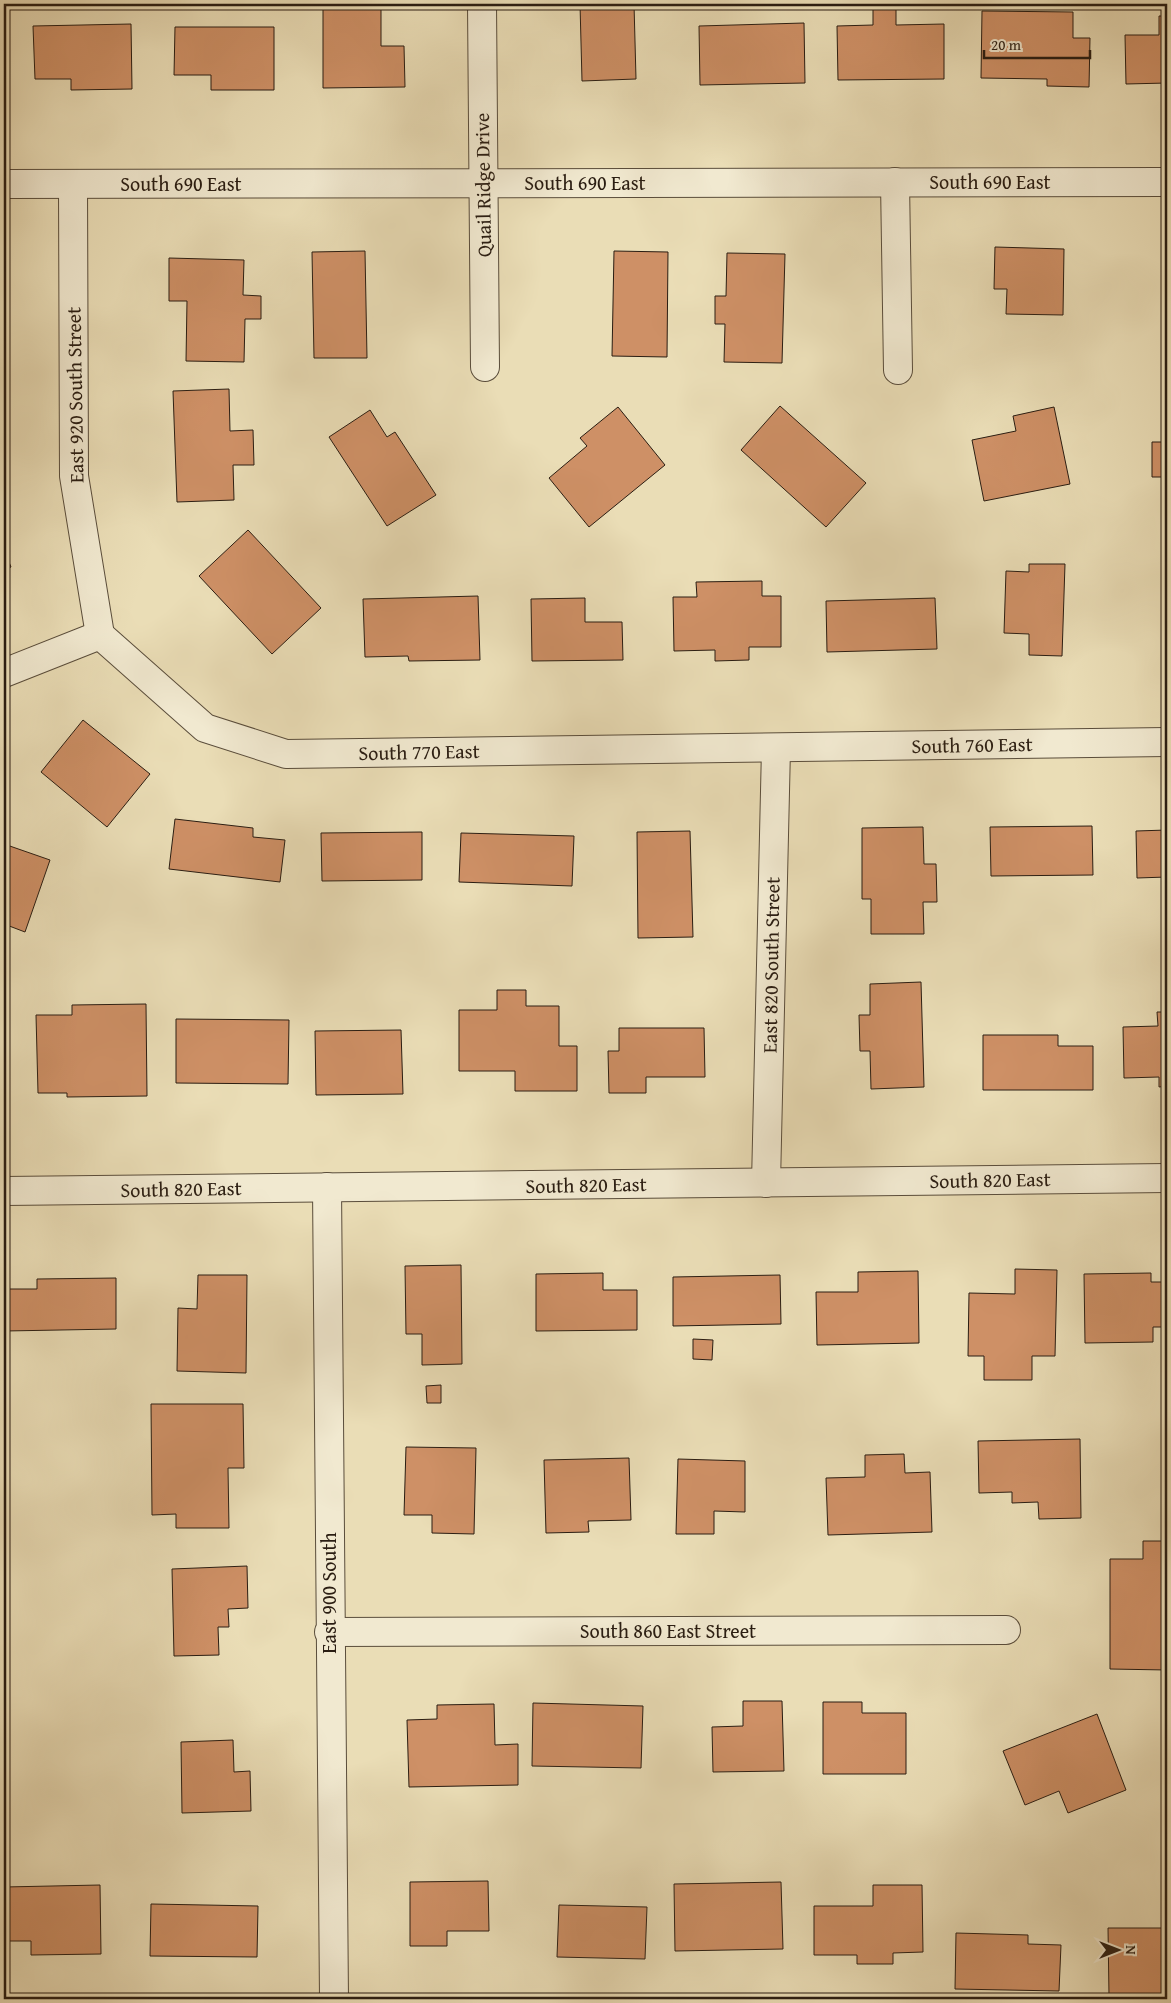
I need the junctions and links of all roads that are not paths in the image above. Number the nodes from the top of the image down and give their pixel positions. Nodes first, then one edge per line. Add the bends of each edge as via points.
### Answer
1 (482, 4) edge
2 (895, 182) junction
3 (1167, 182) edge
4 (483, 183) junction
5 (4, 184) edge
6 (73, 184) junction
7 (485, 367) dead end
8 (898, 370) dead end
9 (100, 635) junction
10 (4, 673) edge
11 (1167, 742) edge
12 (776, 748) junction
13 (1167, 1178) edge
14 (766, 1183) junction
15 (327, 1187) junction
16 (4, 1191) edge
17 (1006, 1630) dead end
18 (329, 1632) junction
19 (334, 1999) edge

1 - 4 street, Quail Ridge Drive
2 - 3 street, South 690 East
2 - 4 street, South 690 East
2 - 8 street
4 - 6 street, South 690 East
4 - 7 street, Quail Ridge Drive
5 - 6 street, South 690 East
6 - 9 street, East 920 South Street via 74,476
9 - 10 street
9 - 12 street, South 770 East via 205,728 286,754
11 - 12 street, South 760 East
12 - 14 street, East 820 South Street
13 - 14 street, South 820 East
14 - 15 street, South 820 East
15 - 16 street, South 820 East
15 - 18 street, East 900 South
17 - 18 street, South 860 East Street
18 - 19 street, East 900 South

